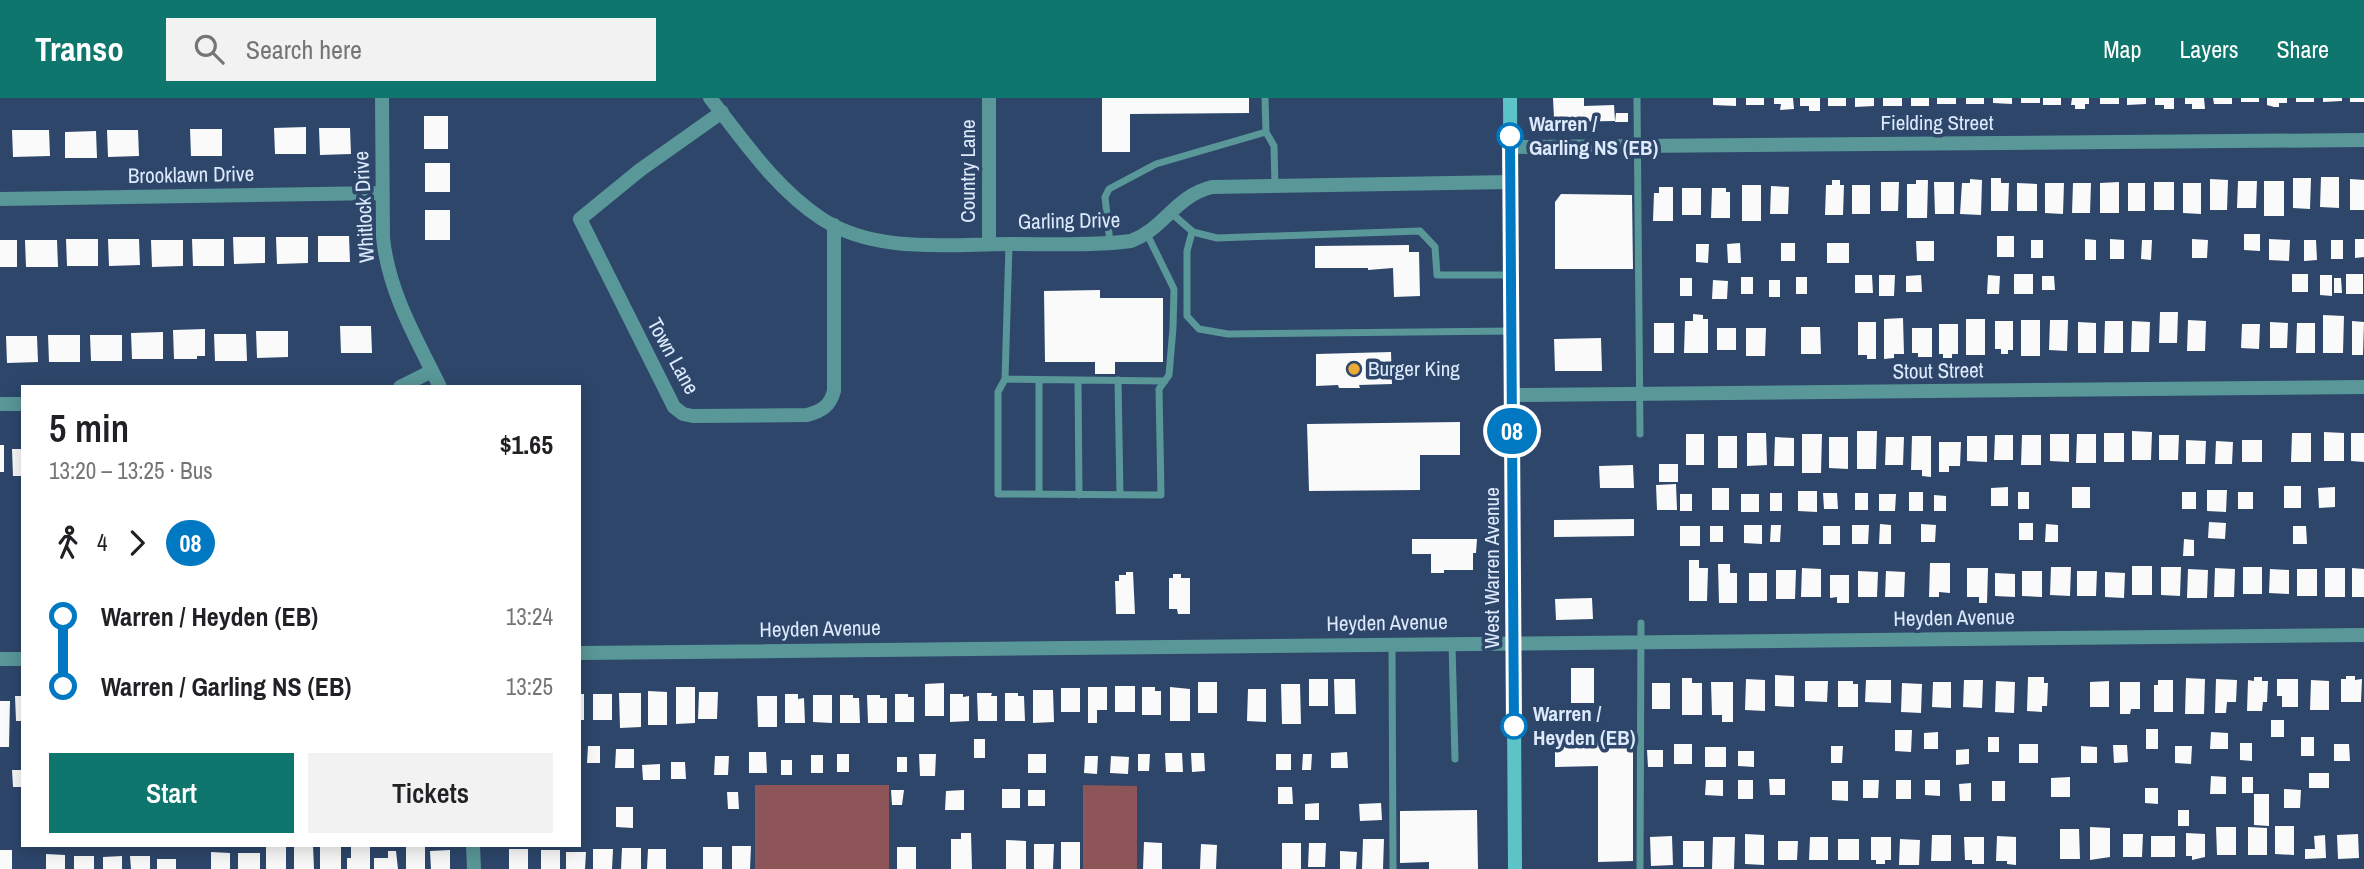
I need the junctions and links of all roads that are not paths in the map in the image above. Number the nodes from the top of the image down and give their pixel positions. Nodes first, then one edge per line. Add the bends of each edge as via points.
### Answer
1 (382, 98) edge
2 (710, 98) edge
3 (989, 98) edge
4 (1265, 98) edge
5 (1510, 98) edge
6 (1637, 98) edge
7 (722, 112) junction
8 (1266, 132) junction
9 (2364, 140) edge
10 (1637, 146) junction
11 (1510, 147) junction
12 (1511, 182) junction
13 (1275, 186) junction
14 (382, 193) junction
15 (0, 198) edge
16 (1170, 212) junction
17 (834, 225) junction
18 (1192, 232) junction
19 (1147, 234) junction
20 (1110, 243) junction
21 (989, 244) junction
22 (1009, 244) junction
23 (1512, 275) junction
24 (1512, 331) junction
25 (432, 371) junction
26 (1005, 380) junction
27 (1039, 380) junction
28 (1078, 380) junction
29 (1118, 380) junction
30 (1165, 381) junction
31 (404, 385) edge
32 (439, 385) edge
33 (2364, 387) edge
34 (1513, 395) junction
35 (1639, 395) junction
36 (0, 404) edge
37 (21, 404) edge
38 (1640, 434) dead end
39 (1039, 494) junction
40 (1079, 495) junction
41 (1120, 495) junction
42 (1641, 622) dead end
43 (2364, 635) edge
44 (1640, 641) junction
45 (1452, 643) junction
46 (1514, 643) junction
47 (1392, 644) junction
48 (581, 653) edge
49 (0, 659) edge
50 (21, 659) edge
51 (1454, 759) dead end
52 (474, 847) edge
53 (474, 869) edge
54 (1393, 869) edge
55 (1515, 869) edge
56 (1640, 869) edge

1 - 14 street, Whitlock Drive
2 - 7 street, Garling Drive
3 - 21 street, Country Lane
4 - 8 lane
5 - 11 main road, West Warren Avenue
6 - 10 lane
7 - 17 street, Garling Drive via 775,179
7 - 17 street, Town Lane via 580,219 674,407 693,416 807,415 828,405 834,391
8 - 13 lane via 1274,146
8 - 20 lane via 1156,164 1109,190 1105,197
9 - 10 street, Fielding Street
10 - 11 street, Fielding Street
10 - 35 lane
11 - 12 main road, West Warren Avenue
12 - 13 street, Garling Drive
12 - 23 main road, West Warren Avenue
13 - 16 street, Garling Drive via 1198,190
14 - 15 street, Brooklawn Drive
14 - 25 street, Whitlock Drive via 389,276
16 - 18 lane
16 - 19 street, Garling Drive
17 - 21 street, Garling Drive via 898,244
18 - 23 lane via 1217,238 1420,231 1435,247 1437,275
18 - 24 lane via 1187,251 1187,316 1199,329 1278,335
19 - 20 street, Garling Drive
19 - 30 lane via 1174,289 1170,375
20 - 22 street, Garling Drive
21 - 22 street, Garling Drive
22 - 26 lane
23 - 24 main road, West Warren Avenue
24 - 34 main road, West Warren Avenue
25 - 31 street
25 - 32 street, Whitlock Drive
26 - 27 lane
26 - 39 lane via 998,392 998,494
27 - 28 lane
27 - 39 lane
28 - 29 lane
28 - 40 lane
29 - 30 lane
29 - 41 lane
30 - 41 lane via 1159,389 1161,495
33 - 35 street, Stout Street
34 - 35 street, Stout Street
34 - 46 main road, West Warren Avenue
35 - 38 lane
36 - 37 street
39 - 40 lane
40 - 41 lane
42 - 44 lane
43 - 44 street, Heyden Avenue
44 - 46 street, Heyden Avenue
44 - 56 lane
45 - 46 street, Heyden Avenue
45 - 47 street, Heyden Avenue
45 - 51 lane
46 - 55 main road, West Warren Avenue
47 - 48 street, Heyden Avenue
47 - 54 lane
49 - 50 street
52 - 53 street

